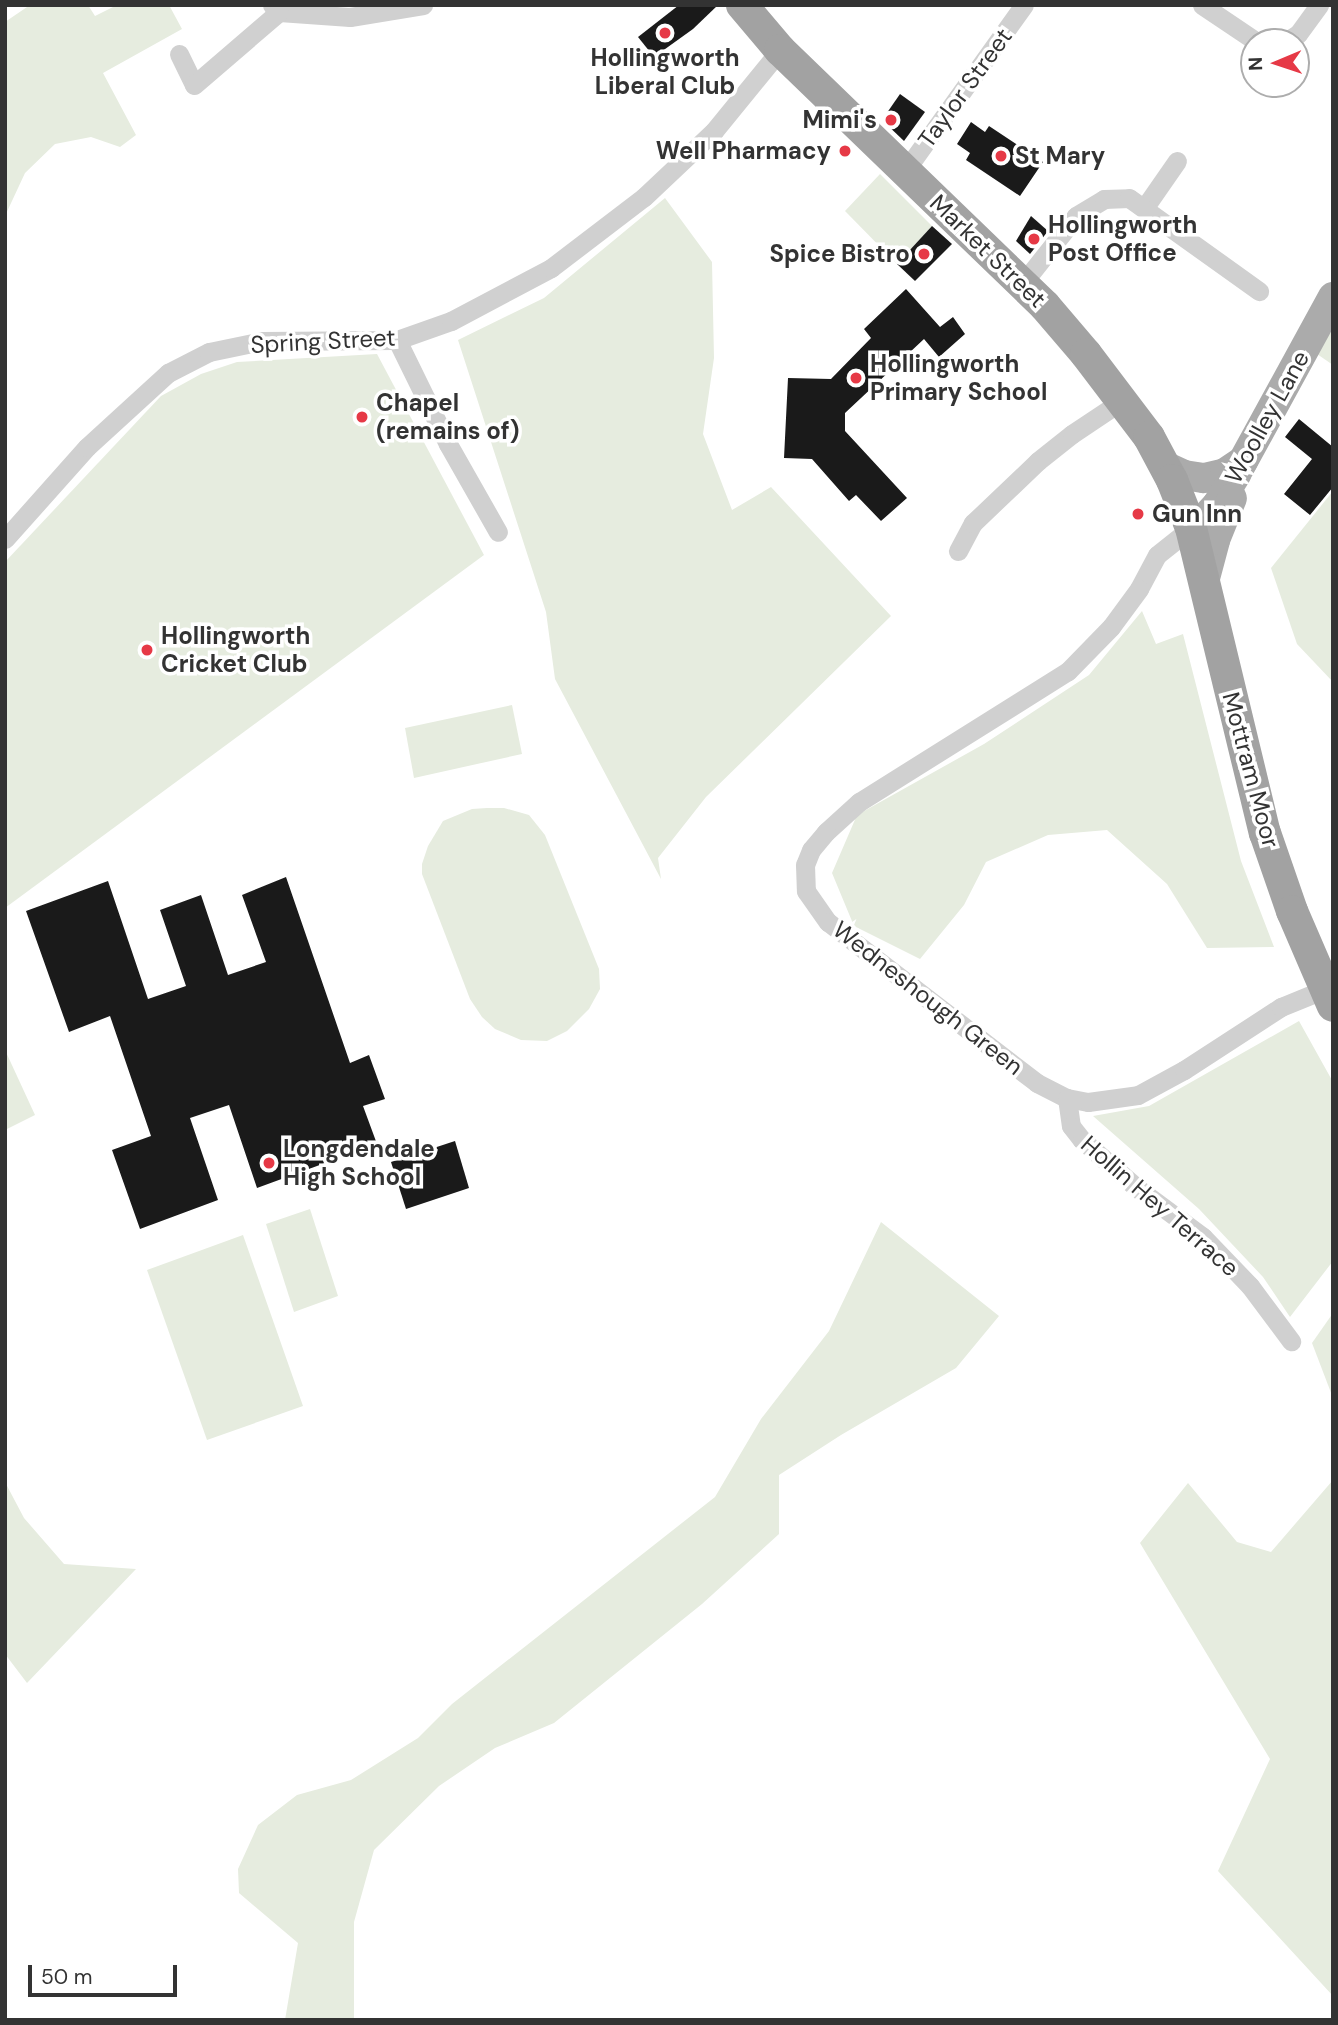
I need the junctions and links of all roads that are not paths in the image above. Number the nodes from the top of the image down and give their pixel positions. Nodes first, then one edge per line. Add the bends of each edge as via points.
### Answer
1 (423, 5) edge
2 (742, 5) edge
3 (1024, 5) edge
4 (1202, 5) edge
5 (1319, 5) edge
6 (276, 9) edge
7 (1302, 28) edge
8 (1240, 31) edge
9 (780, 50) junction
10 (179, 54) dead end
11 (1177, 161) dead end
12 (905, 171) junction
13 (1145, 207) junction
14 (1022, 284) junction
15 (1259, 292) dead end
16 (1333, 297) edge
17 (397, 340) junction
18 (1123, 400) junction
19 (1165, 466) junction
20 (1240, 468) junction
21 (1191, 528) junction
22 (498, 532) dead end
23 (5, 539) edge
24 (958, 551) dead end
25 (1205, 578) junction
26 (1329, 997) edge
27 (1067, 1098) junction
28 (1291, 1341) dead end

1 - 6 street via 350,17
2 - 9 highway, Market Street
3 - 12 street, Taylor Street
4 - 8 street
5 - 7 street
6 - 10 street via 194,85
9 - 12 highway, Market Street
9 - 17 street, Spring Street via 714,131 644,197 551,268 451,321
11 - 13 street
12 - 14 highway, Market Street
13 - 14 street via 1129,198 1104,199 1076,216
13 - 15 street
14 - 18 highway, Market Street
16 - 20 main road, Woolley Lane
17 - 22 street
17 - 23 street, Spring Street via 262,341 209,352 168,373 87,447
18 - 19 highway, Market Street
18 - 24 street via 1038,461 973,523
19 - 20 main road via 1204,478
19 - 21 highway, Market Street
20 - 21 main road, Woolley Lane via 1216,505
20 - 25 main road
21 - 25 highway, Mottram Moor
21 - 27 street, Wedneshough Green via 1157,555 1111,627 1068,671 859,802 825,832 805,865 806,891 828,922 1037,1083
25 - 26 highway, Mottram Moor via 1265,833
26 - 27 street, Wedneshough Green via 1281,1007 1138,1095 1088,1102
27 - 28 street, Hollin Hey Terrace via 1071,1126 1082,1140 1203,1237 1250,1286

